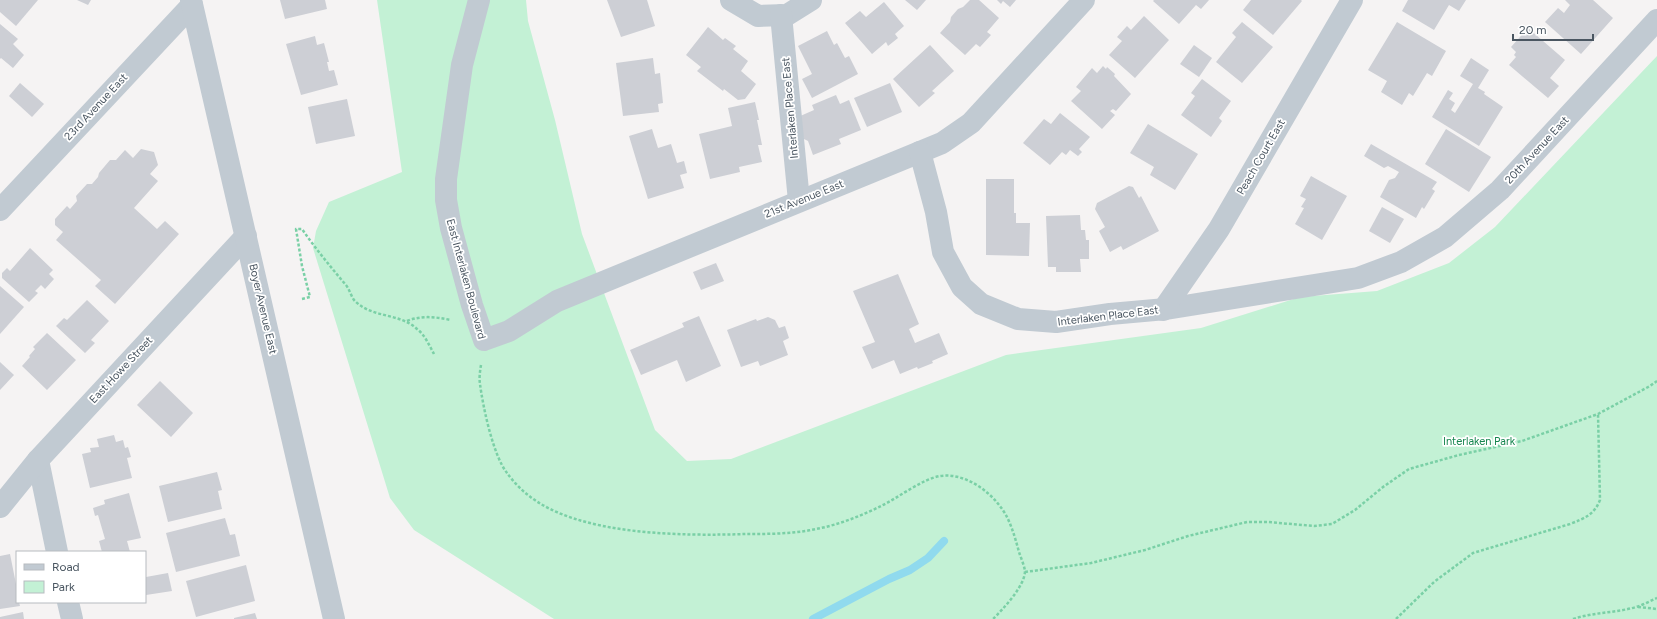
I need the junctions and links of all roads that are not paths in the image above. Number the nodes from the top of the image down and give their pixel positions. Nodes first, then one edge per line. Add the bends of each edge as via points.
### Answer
1 (479, 0) edge
2 (731, 0) edge
3 (811, 0) edge
4 (1084, 0) edge
5 (1352, 0) edge
6 (192, 2) edge
7 (781, 15) junction
8 (1657, 20) edge
9 (920, 152) junction
10 (799, 201) junction
11 (0, 210) edge
12 (246, 236) junction
13 (1401, 262) joint
14 (1163, 310) junction
15 (484, 340) joint
16 (38, 460) junction
17 (0, 507) edge
18 (58, 551) edge
19 (68, 603) edge
20 (72, 619) edge
21 (334, 619) edge

1 - 15 street, East Interlaken Boulevard via 462,65 446,179 446,200 470,299
2 - 7 street via 758,16
3 - 7 street via 787,15
4 - 9 street, 21st Avenue East via 971,123 942,143
5 - 14 street, Peach Court East via 1219,228
6 - 11 street, 23rd Avenue East
6 - 12 street, Boyer Avenue East
7 - 10 street, Interlaken Place East
8 - 13 street, 20th Avenue East via 1500,190 1445,237
9 - 10 street, 21st Avenue East
9 - 14 street, Interlaken Place East via 936,212 943,252 962,287 981,304 1018,319 1056,322
10 - 15 street, 21st Avenue East via 557,301 509,331
12 - 16 street, East Howe Street
12 - 21 street, Boyer Avenue East
13 - 14 street, Interlaken Place East via 1358,278
16 - 17 street, East Howe Street
16 - 18 street
19 - 20 street

